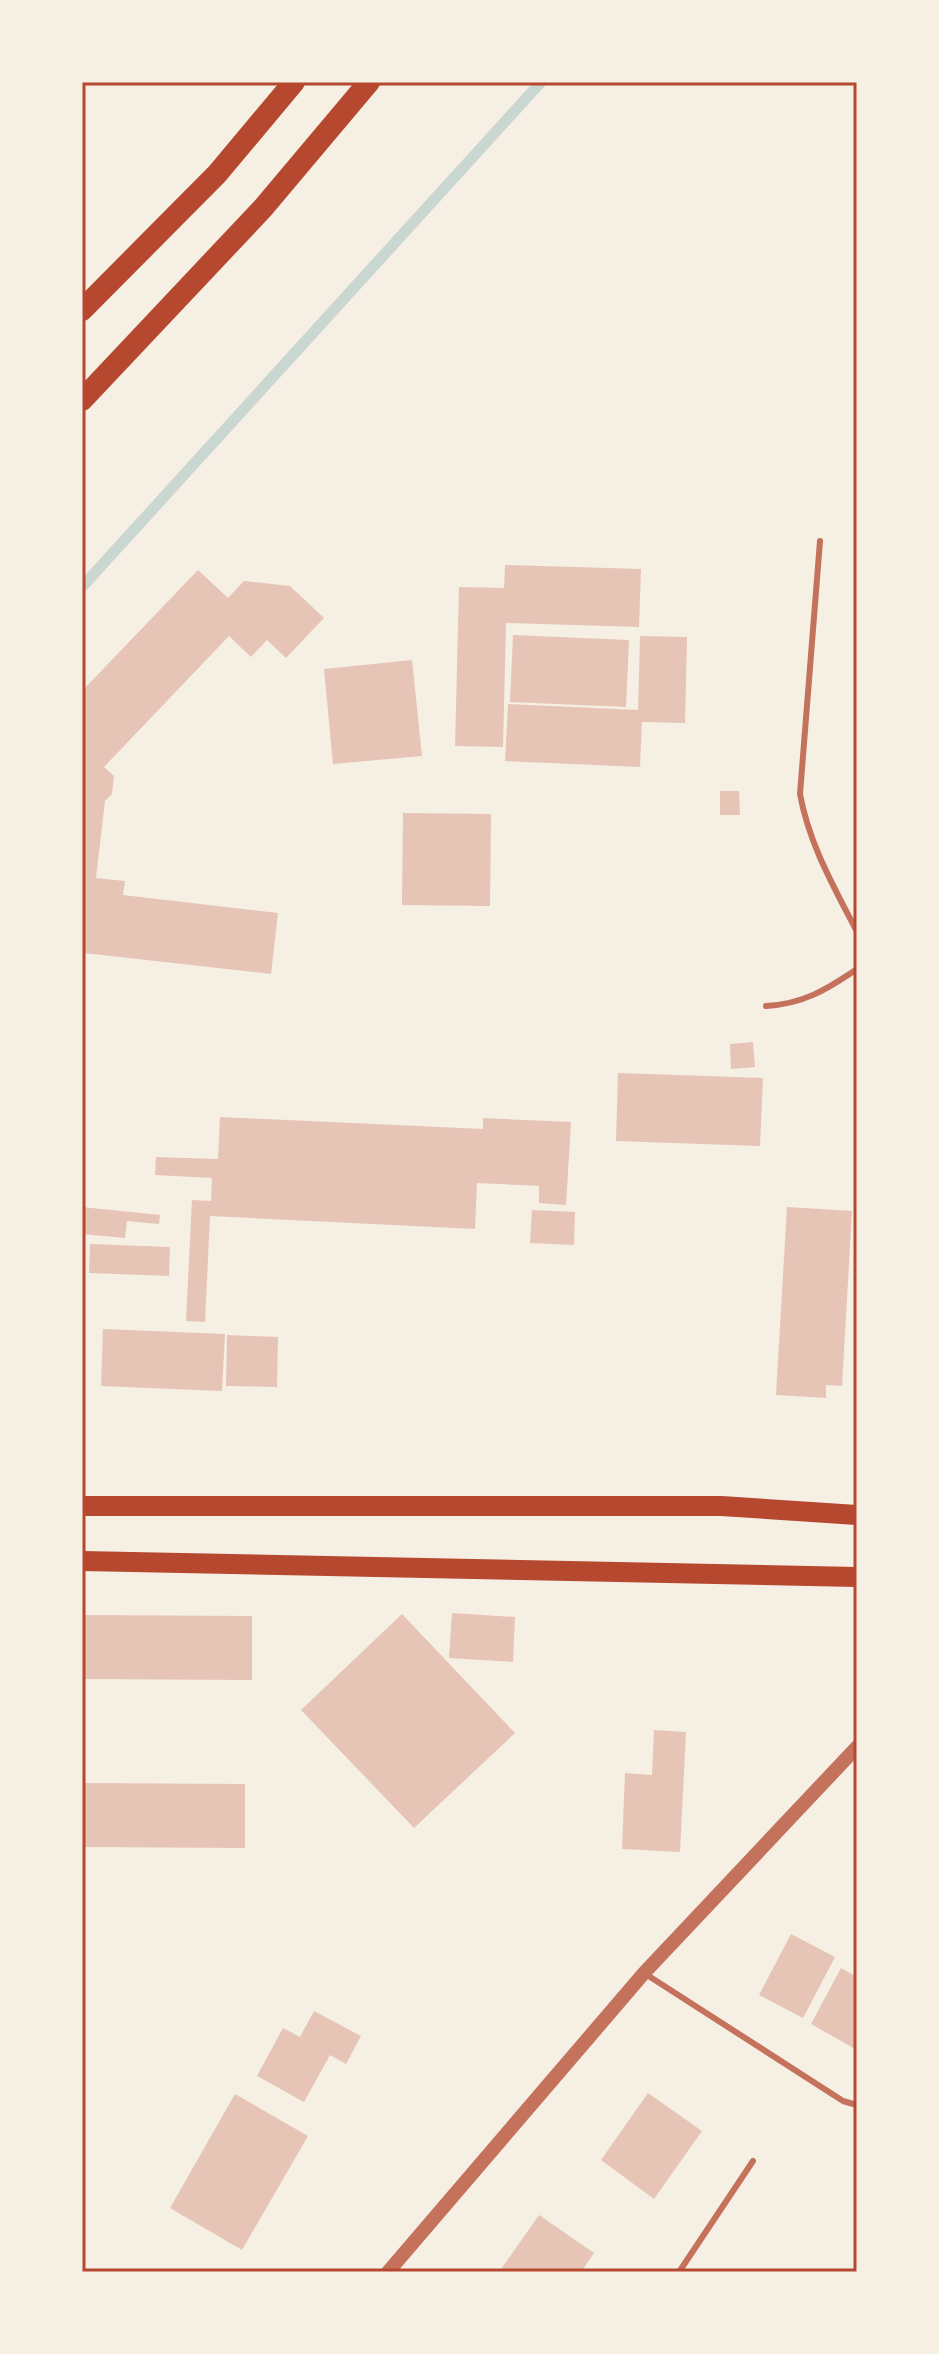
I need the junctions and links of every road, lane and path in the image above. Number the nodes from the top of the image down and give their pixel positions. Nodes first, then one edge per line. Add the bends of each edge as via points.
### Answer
1 (294, 82) edge
2 (369, 82) edge
3 (82, 310) edge
4 (82, 400) edge
5 (820, 541) dead end
6 (857, 932) edge
7 (857, 969) edge
8 (766, 1006) dead end
9 (82, 1506) edge
10 (857, 1515) edge
11 (82, 1561) edge
12 (857, 1577) edge
13 (857, 1747) edge
14 (644, 1973) junction
15 (857, 2105) edge
16 (753, 2161) dead end
17 (388, 2272) edge
18 (679, 2272) edge

1 - 3 highway via 217,174
2 - 4 highway via 263,208
5 - 6 lane via 800,794 820,860
7 - 8 lane via 795,1004
9 - 10 main road via 721,1506
11 - 12 main road
13 - 14 street
14 - 15 lane
14 - 17 street
16 - 18 lane

